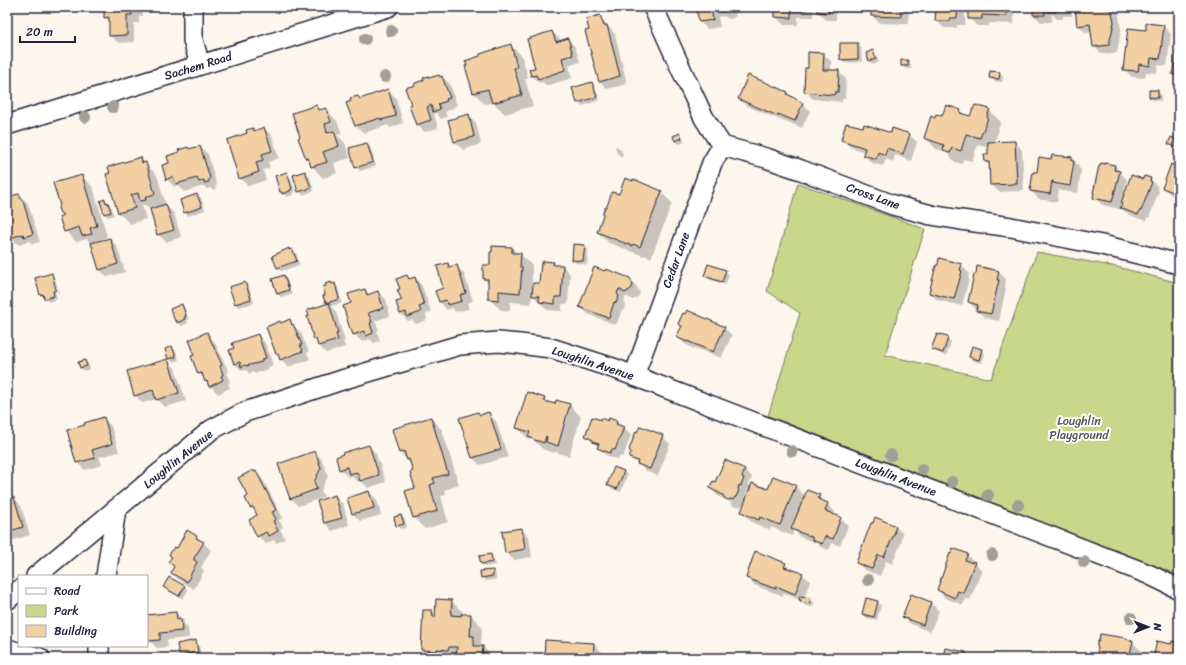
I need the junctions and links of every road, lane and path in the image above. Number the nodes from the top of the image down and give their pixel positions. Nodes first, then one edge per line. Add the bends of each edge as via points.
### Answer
1 (193, 7) edge
2 (388, 7) edge
3 (653, 7) edge
4 (200, 65) junction
5 (7, 125) edge
6 (722, 146) junction
7 (1179, 264) edge
8 (634, 376) junction
9 (116, 510) junction
10 (37, 575) edge
11 (106, 575) edge
12 (1179, 589) edge
13 (18, 591) edge
14 (7, 600) edge
15 (99, 647) edge
16 (7, 649) edge
17 (40, 658) edge
18 (99, 658) edge

1 - 4 street via 193,40
2 - 4 street, Sachem Road
3 - 6 street via 704,118
4 - 5 street, Sachem Road
6 - 7 street, Cross Lane via 801,170 893,205 932,215 1102,245
6 - 8 street, Cedar Lane via 712,163
8 - 9 street, Loughlin Avenue via 552,348 498,342 460,345 246,412 211,430
8 - 12 street, Loughlin Avenue via 1148,574
9 - 10 street, Loughlin Avenue
9 - 11 street
13 - 14 street
15 - 18 street
16 - 17 street

